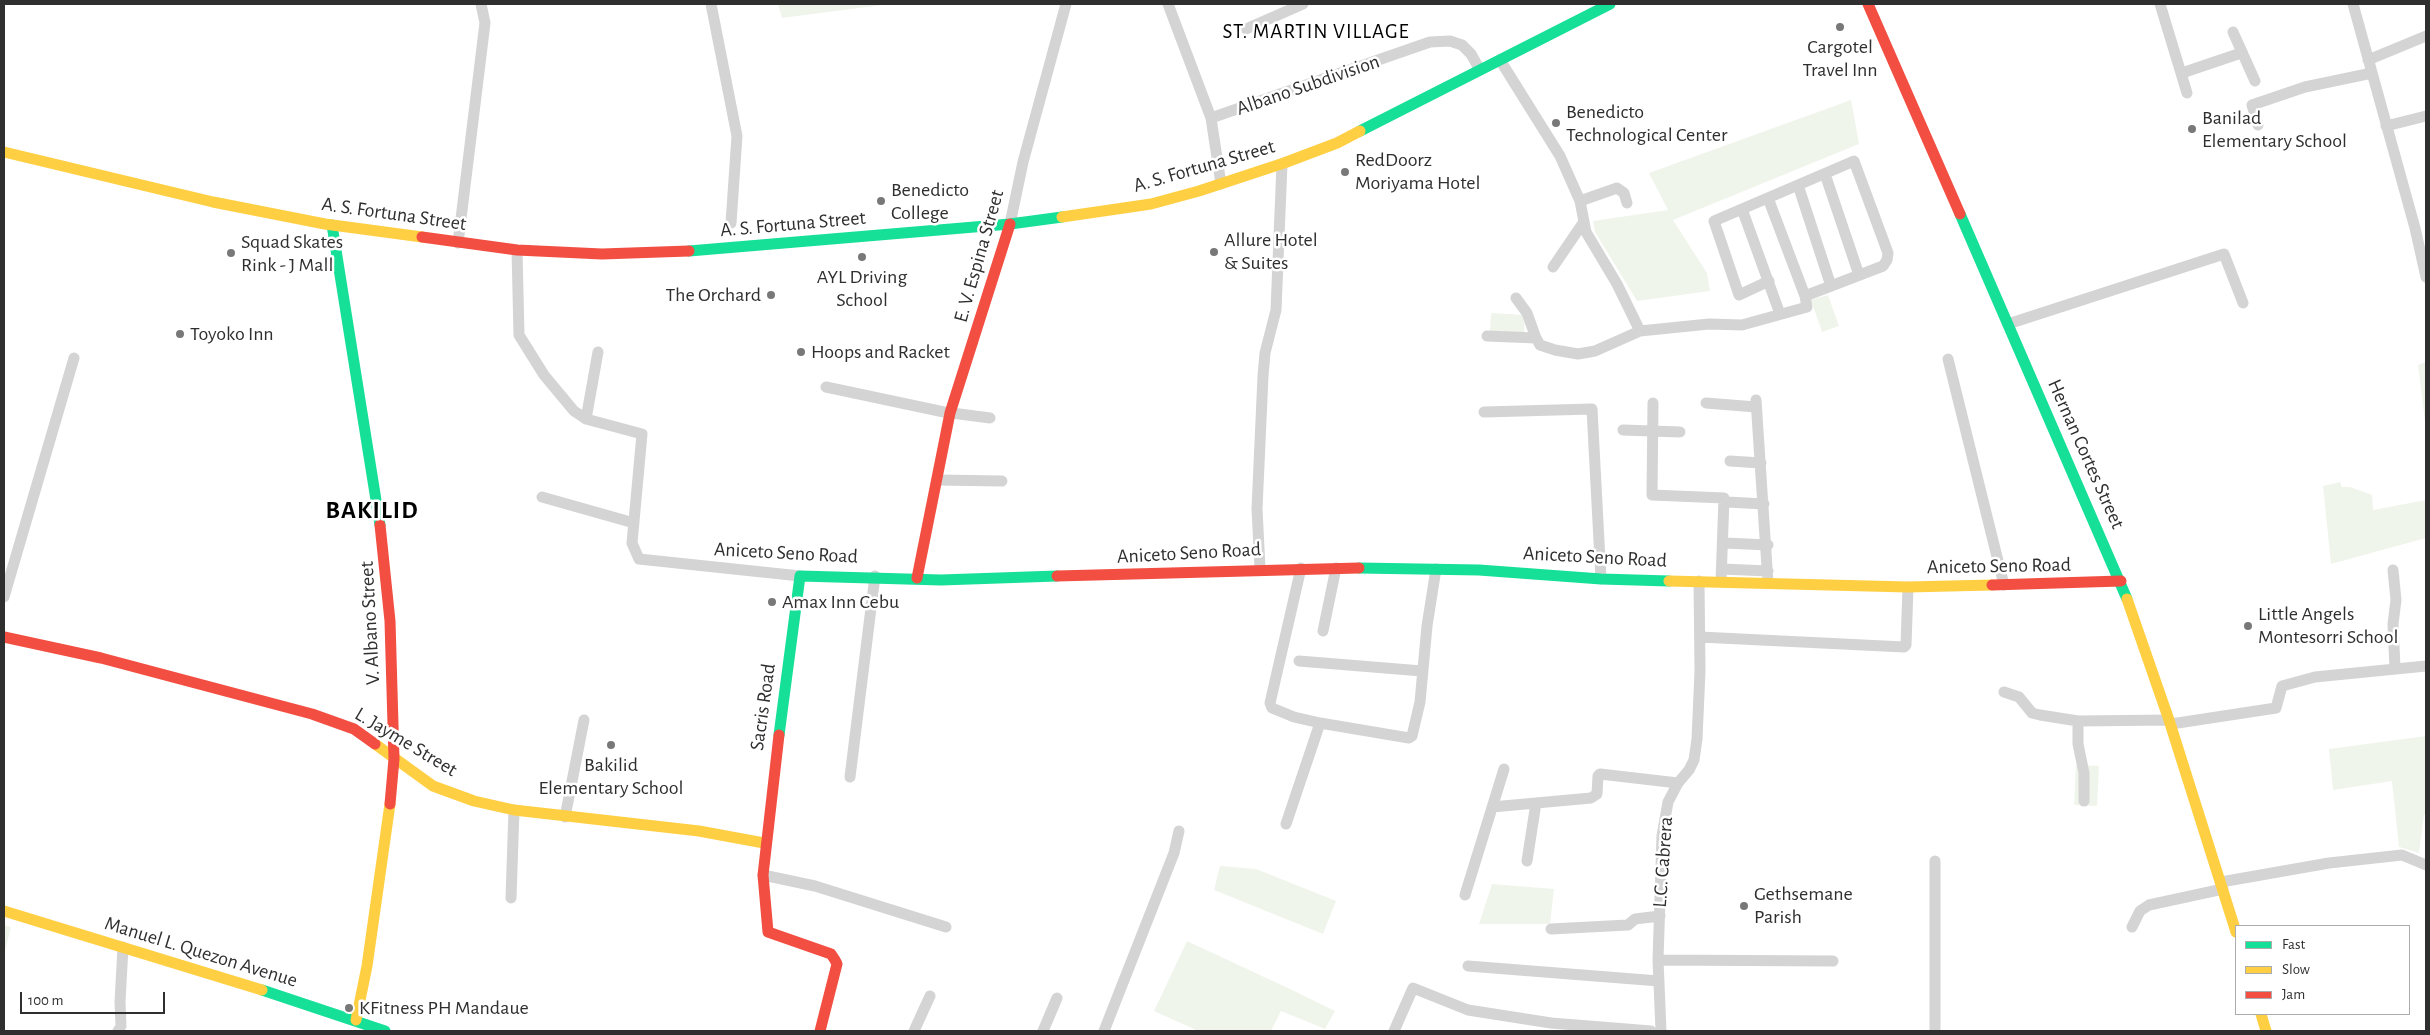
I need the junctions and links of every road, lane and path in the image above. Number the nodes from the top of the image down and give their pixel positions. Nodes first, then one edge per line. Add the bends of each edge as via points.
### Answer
1 (481, 4) edge
2 (711, 4) edge
3 (1066, 4) edge
4 (1168, 4) edge
5 (1303, 4) edge
6 (1610, 4) edge
7 (1868, 4) edge
8 (2160, 4) edge
9 (2353, 4) edge
10 (1246, 29) dead end
11 (2233, 32) dead end
12 (2426, 36) edge
13 (2241, 53) junction
14 (1500, 60) junction
15 (2368, 60) junction
16 (1480, 70) junction
17 (2182, 73) junction
18 (2372, 73) junction
19 (2255, 81) dead end
20 (2187, 93) dead end
21 (2426, 116) edge
22 (1211, 118) junction
23 (2258, 125) dead end
24 (2386, 126) junction
25 (4, 152) edge
26 (1282, 164) junction
27 (1825, 174) junction
28 (1221, 184) junction
29 (1798, 185) junction
30 (1768, 198) junction
31 (1580, 201) junction
32 (1627, 203) dead end
33 (1742, 209) junction
34 (731, 223) dead end
35 (1583, 223) junction
36 (1010, 224) junction
37 (332, 225) junction
38 (458, 243) junction
39 (517, 250) junction
40 (1553, 267) dead end
41 (1859, 275) junction
42 (2426, 277) edge
43 (1768, 281) junction
44 (1831, 286) junction
45 (1805, 296) junction
46 (1516, 298) dead end
47 (2243, 303) dead end
48 (1780, 314) junction
49 (2008, 324) junction
50 (1640, 331) junction
51 (1487, 336) dead end
52 (1536, 338) junction
53 (598, 352) dead end
54 (74, 358) dead end
55 (1948, 359) dead end
56 (826, 387) dead end
57 (1653, 403) dead end
58 (1706, 403) dead end
59 (1484, 412) dead end
60 (950, 413) junction
61 (990, 418) dead end
62 (586, 419) junction
63 (1623, 430) dead end
64 (1653, 431) junction
65 (1680, 432) dead end
66 (1730, 461) dead end
67 (1761, 463) junction
68 (937, 480) junction
69 (1002, 481) dead end
70 (542, 497) dead end
71 (1727, 502) dead end
72 (1764, 504) junction
73 (634, 523) junction
74 (1725, 543) dead end
75 (1768, 545) junction
76 (1260, 568) junction
77 (1301, 568) junction
78 (1336, 568) junction
79 (1436, 568) junction
80 (1722, 569) dead end
81 (2393, 570) dead end
82 (800, 576) junction
83 (874, 576) junction
84 (1768, 577) junction
85 (917, 578) junction
86 (1601, 579) junction
87 (1699, 581) junction
88 (1722, 581) junction
89 (2121, 581) junction
90 (2004, 585) junction
91 (1908, 587) junction
92 (4, 597) edge
93 (1323, 631) dead end
94 (4, 637) edge
95 (1700, 637) junction
96 (1299, 661) dead end
97 (2426, 666) edge
98 (2395, 668) junction
99 (1422, 671) junction
100 (2004, 692) dead end
101 (584, 720) dead end
102 (1320, 722) junction
103 (2078, 722) junction
104 (2170, 722) junction
105 (394, 759) junction
106 (1504, 769) dead end
107 (850, 777) dead end
108 (1678, 783) junction
109 (2084, 801) dead end
110 (1536, 803) junction
111 (1492, 807) junction
112 (514, 810) junction
113 (565, 816) junction
114 (1286, 824) dead end
115 (1179, 831) dead end
116 (764, 843) junction
117 (1527, 861) dead end
118 (1935, 861) dead end
119 (2426, 865) edge
120 (763, 875) junction
121 (2222, 886) junction
122 (1464, 895) dead end
123 (511, 898) dead end
124 (4, 911) edge
125 (1660, 916) junction
126 (946, 927) dead end
127 (2132, 927) dead end
128 (2235, 929) edge
129 (1551, 930) dead end
130 (123, 947) junction
131 (1658, 960) junction
132 (1833, 961) dead end
133 (1468, 966) dead end
134 (1659, 981) junction
135 (930, 996) dead end
136 (1057, 998) dead end
137 (2261, 1015) edge
138 (356, 1020) junction
139 (118, 1031) edge
140 (385, 1031) edge
141 (820, 1031) edge
142 (914, 1031) edge
143 (1043, 1031) edge
144 (1104, 1031) edge
145 (1394, 1031) edge
146 (1651, 1031) edge
147 (1661, 1031) edge
148 (1935, 1031) edge
149 (2266, 1031) edge

1 - 38 street via 485,23
2 - 34 street via 737,136
3 - 36 street, E. V. Espina Street via 1023,162
4 - 22 street, Albano Subdivision
5 - 10 street
6 - 14 street, A. S. Fortuna Street
7 - 49 street, Hernan Cortes Street
8 - 17 street
9 - 15 street
11 - 13 street
12 - 15 street
13 - 17 street
13 - 19 street
14 - 16 street, A. S. Fortuna Street
14 - 31 street via 1560,156
15 - 18 street
16 - 22 street, Albano Subdivision via 1462,45 1450,41 1430,42
16 - 26 street, A. S. Fortuna Street via 1337,143
17 - 20 street
18 - 23 street via 2305,87 2252,105
18 - 24 street
21 - 24 street
22 - 28 street, Albano Subdivision
24 - 42 street
25 - 37 street, A. S. Fortuna Street via 213,202
26 - 28 street, A. S. Fortuna Street
26 - 76 street via 1276,310 1263,376 1257,509
27 - 29 street
27 - 41 street
27 - 41 street via 1854,161 1888,253 1883,266
28 - 36 street, A. S. Fortuna Street via 1138,206
29 - 30 street
29 - 44 street
30 - 33 street
30 - 45 street
31 - 32 street via 1618,188 1624,193
31 - 35 street
33 - 43 street
33 - 43 street via 1714,220 1739,294
35 - 40 street
35 - 50 street
36 - 39 street, A. S. Fortuna Street via 661,253
36 - 60 street, E. V. Espina Street
37 - 38 street, A. S. Fortuna Street
37 - 105 street, V. Albano Street via 385,552
38 - 39 street, A. S. Fortuna Street
39 - 62 street, Aniceto Seno Road via 521,341 544,376 574,411
41 - 44 street
43 - 48 street
44 - 45 street
45 - 48 street via 1807,307
46 - 52 street via 1527,313
47 - 49 street via 2224,254
48 - 50 street via 1742,324
49 - 89 street, Hernan Cortes Street
50 - 52 street via 1595,351 1578,354 1540,345
51 - 52 street
53 - 62 street
54 - 92 street
55 - 90 street
56 - 60 street
57 - 64 street
58 - 67 street via 1756,403
59 - 86 street via 1592,409
60 - 61 street
60 - 68 street, E. V. Espina Street
62 - 73 street, Aniceto Seno Road via 642,434
63 - 64 street
64 - 65 street
64 - 88 street via 1652,495 1724,498
66 - 67 street
67 - 72 street
68 - 69 street
68 - 85 street, E. V. Espina Street
70 - 73 street
71 - 72 street
72 - 75 street
73 - 82 street, Aniceto Seno Road via 632,543 639,559 645,561
74 - 75 street
75 - 84 street
76 - 77 street, Aniceto Seno Road
76 - 85 street, Aniceto Seno Road via 1064,577
77 - 78 street, Aniceto Seno Road
77 - 102 street via 1270,703 1274,710
78 - 79 street, Aniceto Seno Road
78 - 93 street
79 - 86 street, Aniceto Seno Road
79 - 99 street
80 - 84 street
81 - 98 street
82 - 83 street, Aniceto Seno Road
82 - 116 street, Sacris Road
83 - 85 street, Aniceto Seno Road
83 - 107 street
84 - 88 street, Aniceto Seno Road
84 - 91 street, Aniceto Seno Road
86 - 87 street, Aniceto Seno Road
87 - 88 street, Aniceto Seno Road
87 - 95 street, L.C. Cabrera
89 - 90 street, Aniceto Seno Road
89 - 104 street, Hernan Cortes Street
90 - 91 street, Aniceto Seno Road
91 - 95 street via 1904,647
94 - 105 street, L. Jayme Street via 86,654 312,714 354,729
95 - 108 street, L.C. Cabrera via 1698,740 1694,760
96 - 99 street
97 - 98 street
98 - 104 street via 2315,677 2282,686 2276,708
99 - 102 street via 1420,702 1409,738
100 - 103 street via 2018,697 2032,713
101 - 113 street
102 - 114 street
103 - 104 street
103 - 109 street
104 - 121 street, Hernan Cortes Street
105 - 112 street, L. Jayme Street via 433,786 474,801
105 - 138 street, V. Albano Street via 367,966
106 - 111 street
108 - 110 street via 1600,774 1597,794 1591,798
108 - 125 street, L.C. Cabrera via 1668,802 1662,836
110 - 111 street
110 - 117 street
111 - 122 street
112 - 113 street, L. Jayme Street
112 - 123 street
113 - 116 street, L. Jayme Street via 699,831
115 - 144 street via 1174,853
116 - 120 street, Sacris Road
118 - 148 street
119 - 121 street via 2402,855 2368,858
120 - 126 street via 816,886
120 - 141 street, Sacris Road via 768,932 831,954 837,964
121 - 127 street via 2149,906 2140,911
121 - 128 street, Hernan Cortes Street
124 - 130 street, Manuel L. Quezon Avenue
125 - 129 street via 1635,919 1628,925
125 - 131 street, L.C. Cabrera
130 - 138 street, Manuel L. Quezon Avenue
130 - 139 street via 121,1026
131 - 132 street
131 - 134 street, L.C. Cabrera
133 - 134 street
134 - 147 street, L.C. Cabrera
135 - 142 street
136 - 143 street
137 - 149 street
138 - 140 street, Manuel L. Quezon Avenue
145 - 146 street via 1413,988 1468,1010 1551,1023

